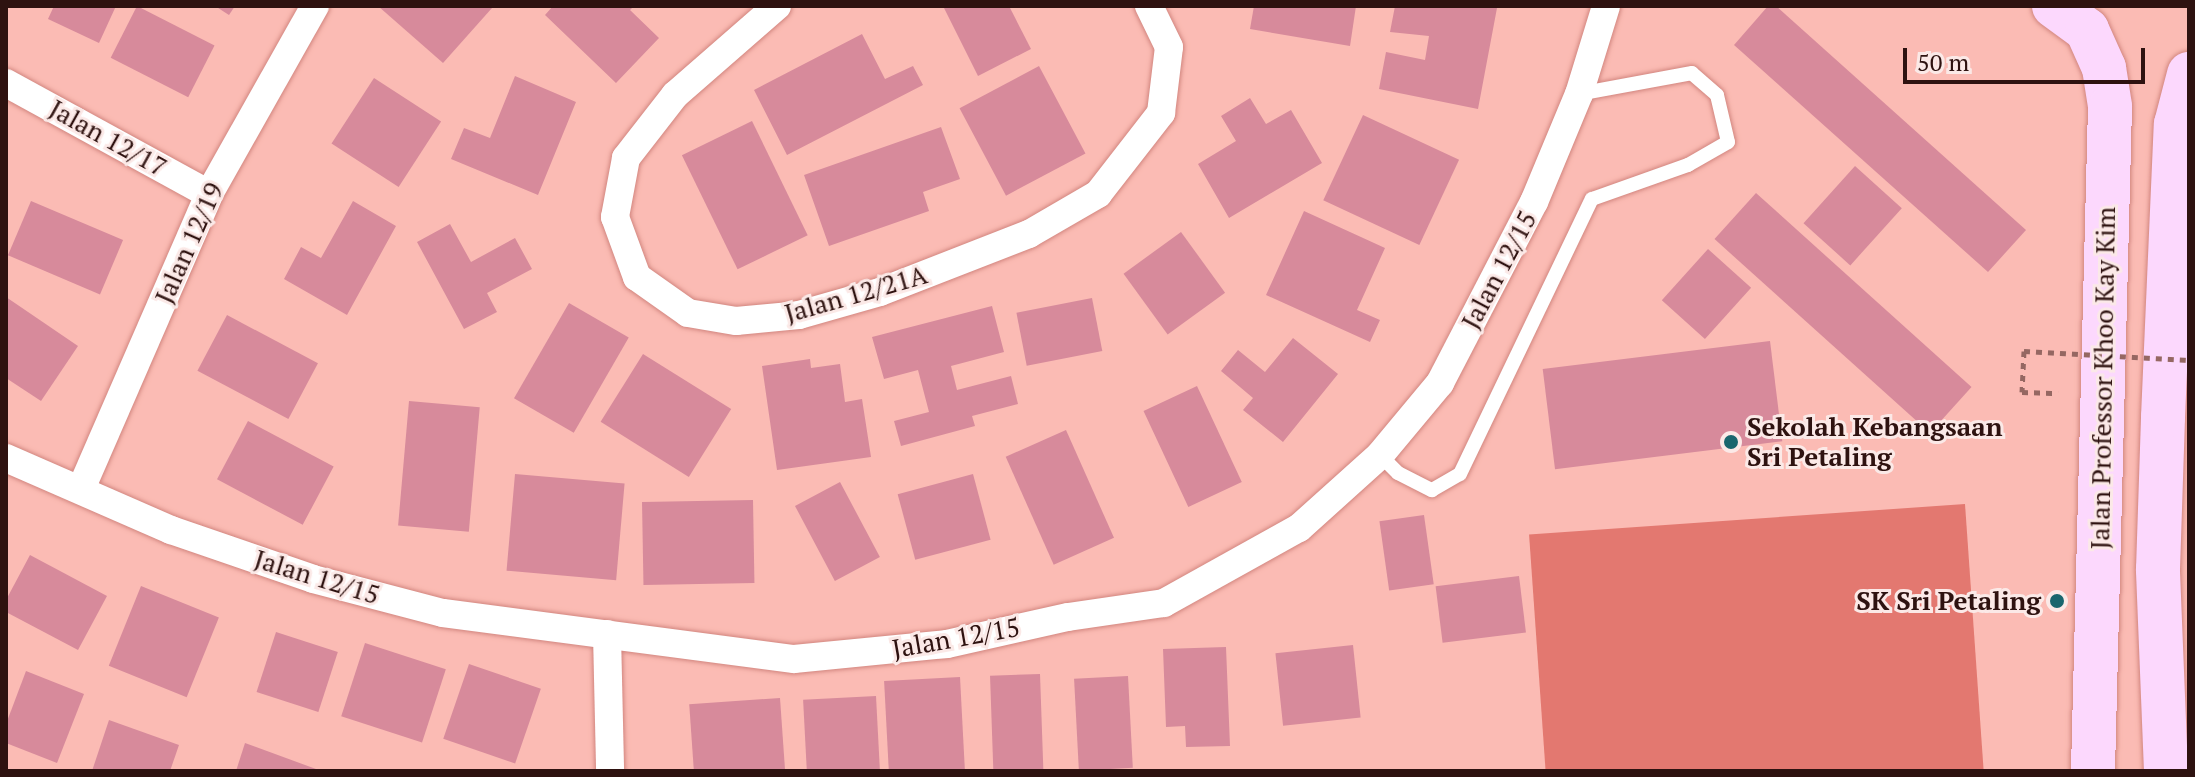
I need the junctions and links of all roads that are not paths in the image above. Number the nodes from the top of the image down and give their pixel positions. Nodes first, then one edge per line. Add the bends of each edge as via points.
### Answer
1 (315, 6) edge
2 (777, 6) edge
3 (1149, 6) edge
4 (1606, 6) edge
5 (2054, 6) edge
6 (2189, 74) edge
7 (6, 83) edge
8 (1579, 94) junction
9 (209, 194) junction
10 (1380, 455) junction
11 (6, 458) edge
12 (81, 489) junction
13 (2158, 569) junction
14 (607, 634) junction
15 (610, 771) edge
16 (2093, 771) edge
17 (2144, 771) edge
18 (2166, 771) edge

1 - 9 street, Jalan 12/19
2 - 3 street, Jalan 12/21A via 675,95 626,158 615,217 637,277 688,313 736,321 799,315 880,292 1029,234 1098,194 1161,113 1169,47
4 - 8 street, Jalan 12/15
5 - 16 main road, Jalan Professor Khoo Kay Kim via 2087,30 2104,68 2110,107
6 - 13 main road via 2179,99 2175,138
7 - 9 street, Jalan 12/17
8 - 10 street, Jalan 12/15 via 1534,202 1440,383
8 - 10 lane via 1692,73 1717,95 1728,142 1688,165 1592,199 1460,474 1432,490 1398,473
9 - 12 street, Jalan 12/19
10 - 14 street, Jalan 12/15 via 1299,528 1164,603 1068,617 947,644 794,659
11 - 12 street, Jalan 12/15
12 - 14 street, Jalan 12/15 via 171,530 313,579 443,613
13 - 17 main road via 2142,660
13 - 18 main road
14 - 15 street

